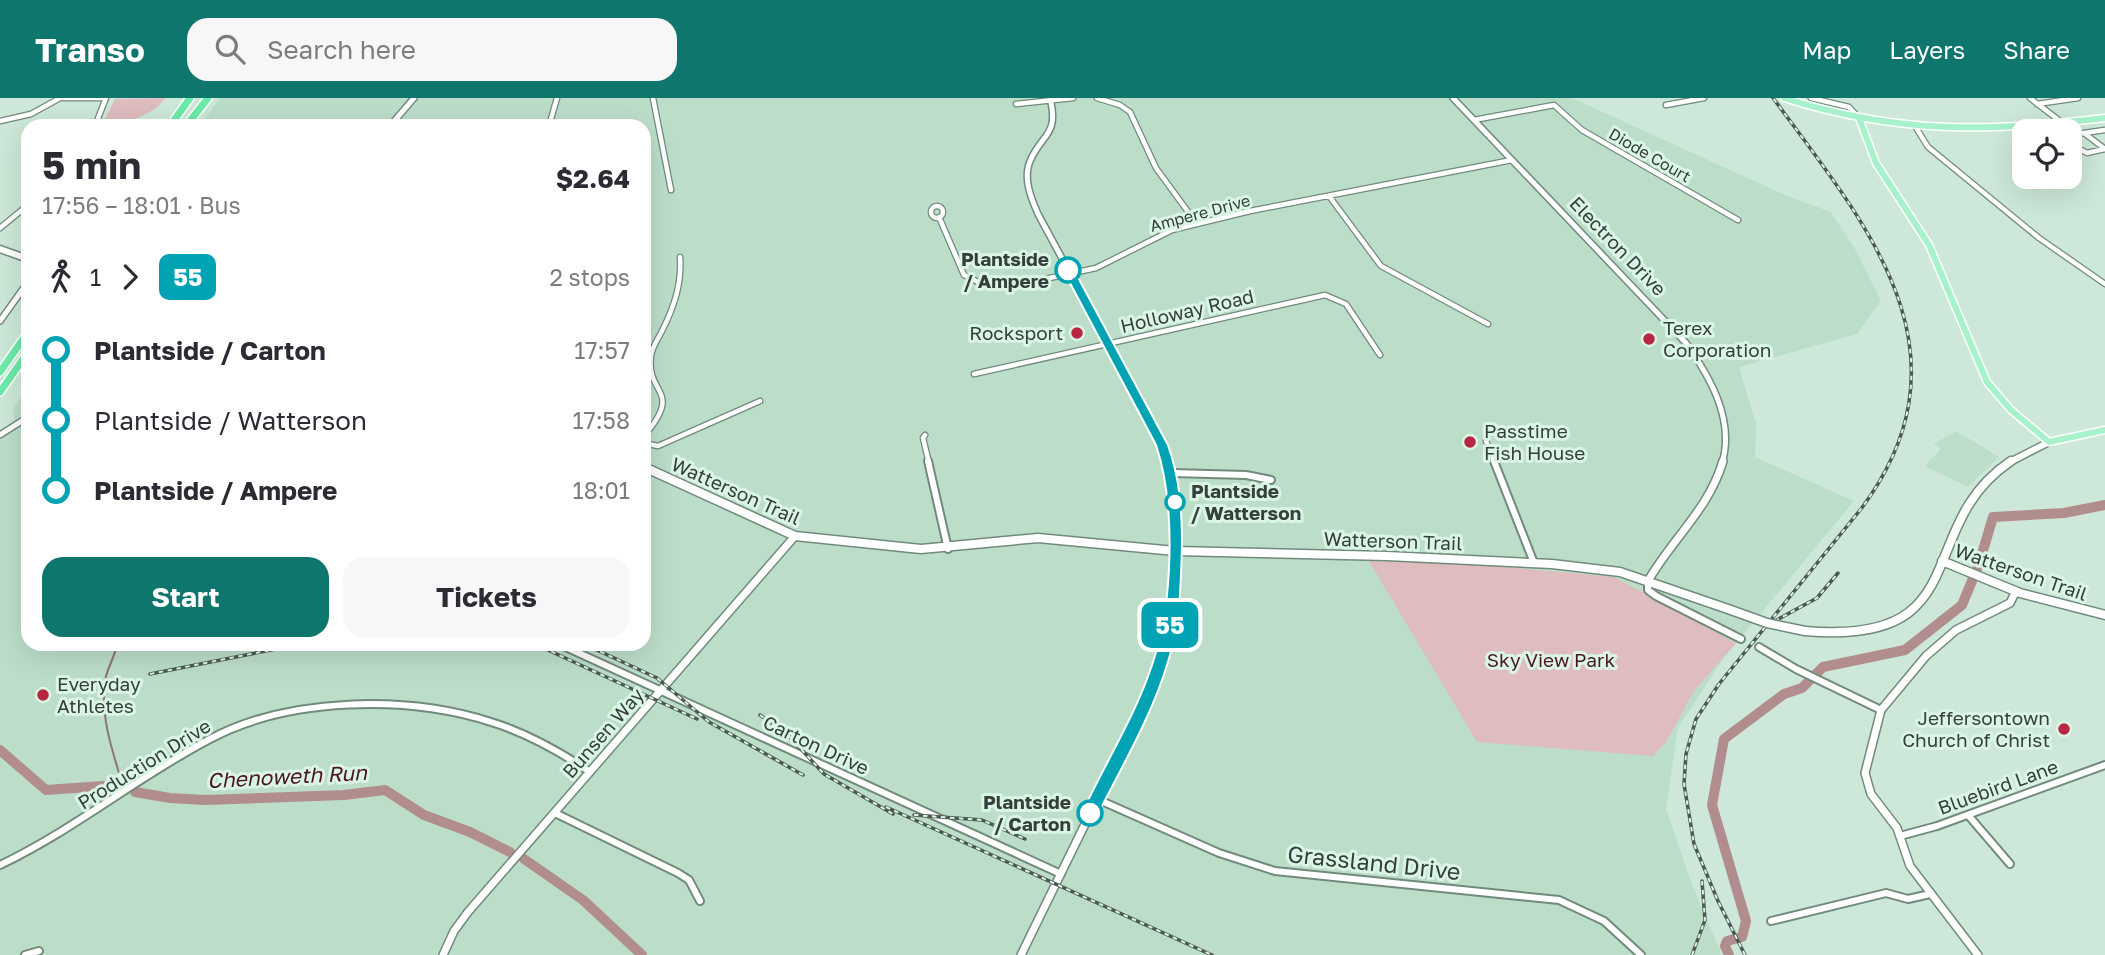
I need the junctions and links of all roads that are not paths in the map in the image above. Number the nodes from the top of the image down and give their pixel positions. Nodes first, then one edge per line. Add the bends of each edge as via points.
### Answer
1 (54, 98) edge
2 (61, 98) edge
3 (104, 98) edge
4 (190, 98) edge
5 (205, 98) edge
6 (414, 98) edge
7 (557, 98) edge
8 (653, 98) edge
9 (1073, 98) edge
10 (1097, 98) edge
11 (1453, 98) edge
12 (1704, 98) edge
13 (1774, 98) edge
14 (1811, 98) edge
15 (2030, 98) edge
16 (2078, 98) edge
17 (1051, 99) edge
18 (1786, 100) edge
19 (1016, 104) dead end
20 (2037, 104) junction
21 (1666, 105) dead end
22 (97, 119) edge
23 (175, 119) edge
24 (189, 119) edge
25 (396, 119) edge
26 (552, 119) edge
27 (2056, 119) edge
28 (0, 120) edge
29 (1474, 120) junction
30 (1860, 120) junction
31 (2105, 120) edge
32 (2082, 126) edge
33 (1916, 128) junction
34 (2012, 130) edge
35 (2105, 131) edge
36 (2012, 133) edge
37 (2084, 133) joint
38 (2105, 149) edge
39 (2082, 150) edge
40 (1513, 160) junction
41 (671, 190) dead end
42 (1329, 196) junction
43 (21, 211) edge
44 (939, 217) dead end
45 (1738, 220) dead end
46 (1197, 225) junction
47 (0, 228) edge
48 (0, 249) edge
49 (21, 256) edge
50 (680, 257) dead end
51 (1070, 274) junction
52 (2105, 284) edge
53 (21, 292) edge
54 (0, 321) edge
55 (1488, 324) dead end
56 (21, 342) edge
57 (1107, 343) junction
58 (651, 355) edge
59 (651, 355) edge
60 (1380, 355) dead end
61 (21, 362) edge
62 (0, 372) edge
63 (974, 374) dead end
64 (0, 392) edge
65 (760, 401) dead end
66 (21, 422) edge
67 (651, 428) edge
68 (2105, 430) edge
69 (0, 435) edge
70 (925, 435) dead end
71 (1486, 441) dead end
72 (2049, 442) junction
73 (651, 444) edge
74 (651, 470) edge
75 (1172, 473) junction
76 (1271, 480) dead end
77 (795, 536) junction
78 (948, 549) junction
79 (1175, 551) junction
80 (1942, 561) junction
81 (1534, 563) junction
82 (1648, 581) junction
83 (2015, 591) junction
84 (2105, 615) edge
85 (1741, 639) dead end
86 (1759, 647) dead end
87 (574, 651) edge
88 (662, 691) junction
89 (1881, 710) junction
90 (2105, 765) edge
91 (590, 772) junction
92 (1097, 799) junction
93 (555, 813) junction
94 (1968, 815) junction
95 (1900, 836) junction
96 (2010, 864) dead end
97 (0, 865) edge
98 (1060, 874) junction
99 (1930, 894) junction
100 (700, 901) dead end
101 (1771, 921) dead end
102 (39, 951) dead end
103 (25, 955) edge
104 (443, 955) edge
105 (1021, 955) edge
106 (1641, 955) edge
107 (1978, 955) edge

1 - 28 street
2 - 3 street
2 - 28 street via 31,114
3 - 22 street
4 - 23 highway
5 - 24 highway
6 - 25 street
7 - 26 street
8 - 41 street
9 - 17 street
10 - 46 street via 1130,112 1156,168
11 - 29 street, Electron Drive
12 - 21 street
13 - 18 main road
14 - 30 street via 1849,107
15 - 20 street
16 - 20 street
17 - 19 street
17 - 51 street via 1052,125 1029,163 1028,184 1038,214
18 - 30 main road
20 - 27 street
29 - 40 street, Electron Drive
29 - 45 street, Diode Court via 1554,105 1582,130
30 - 33 main road
30 - 72 main road via 1876,163 1929,245 1986,380 2007,408
31 - 32 main road
33 - 34 main road
33 - 36 main road
33 - 52 street via 1928,146 2028,230
35 - 37 street
37 - 38 street
38 - 39 street
40 - 42 street, Ampere Drive
40 - 82 street, Electron Drive via 1684,339 1720,402 1726,439 1719,479
42 - 46 street, Ampere Drive
42 - 55 street via 1381,266
43 - 47 street
44 - 51 street, Ampere Drive via 960,270 979,284 1006,287
46 - 51 street, Ampere Drive via 1156,235 1102,265
48 - 49 main road
50 - 59 street via 675,301
51 - 57 street
53 - 54 street
56 - 62 highway
57 - 60 street, Holloway Road via 1325,295 1346,304
57 - 63 street, Holloway Road
57 - 75 street via 1158,436
58 - 67 street via 653,374 664,396 663,409
61 - 64 highway
65 - 73 street via 658,446
66 - 69 street
68 - 72 main road
70 - 78 street
71 - 81 street
72 - 80 main road via 2017,456 1987,480 1969,505
74 - 77 main road, Watterson Trail
75 - 76 street
75 - 79 street
77 - 78 main road, Watterson Trail
77 - 88 street, Bunsen Way
78 - 79 main road, Watterson Trail via 1038,538
79 - 81 main road, Watterson Trail
79 - 92 street via 1172,615 1161,663
80 - 82 main road, Watterson Trail, bridge via 1921,603 1894,621 1858,631 1805,631 1770,624
80 - 83 main road, Watterson Trail
81 - 82 main road, Watterson Trail via 1609,570
82 - 85 street via 1648,590 1656,596
83 - 84 main road, Watterson Trail
83 - 89 street via 2010,603 1956,629 1932,650
86 - 89 street
87 - 88 street, Carton Drive
88 - 91 street, Bunsen Way
88 - 98 street, Carton Drive
89 - 95 street via 1866,781
90 - 94 street, Bluebird Lane
91 - 93 street, Bunsen Way
91 - 97 street, Production Drive via 521,732 447,709 374,703 288,712 213,737 82,822
92 - 98 street
92 - 106 street, Grassland Drive via 1219,853 1275,871 1559,900 1600,917
93 - 100 street via 678,873 689,880
93 - 104 street, Bunsen Way via 459,923
94 - 95 street, Bluebird Lane
94 - 96 street
95 - 99 street via 1910,866
98 - 105 street
99 - 101 street via 1908,898 1886,893
99 - 107 street
102 - 103 street

